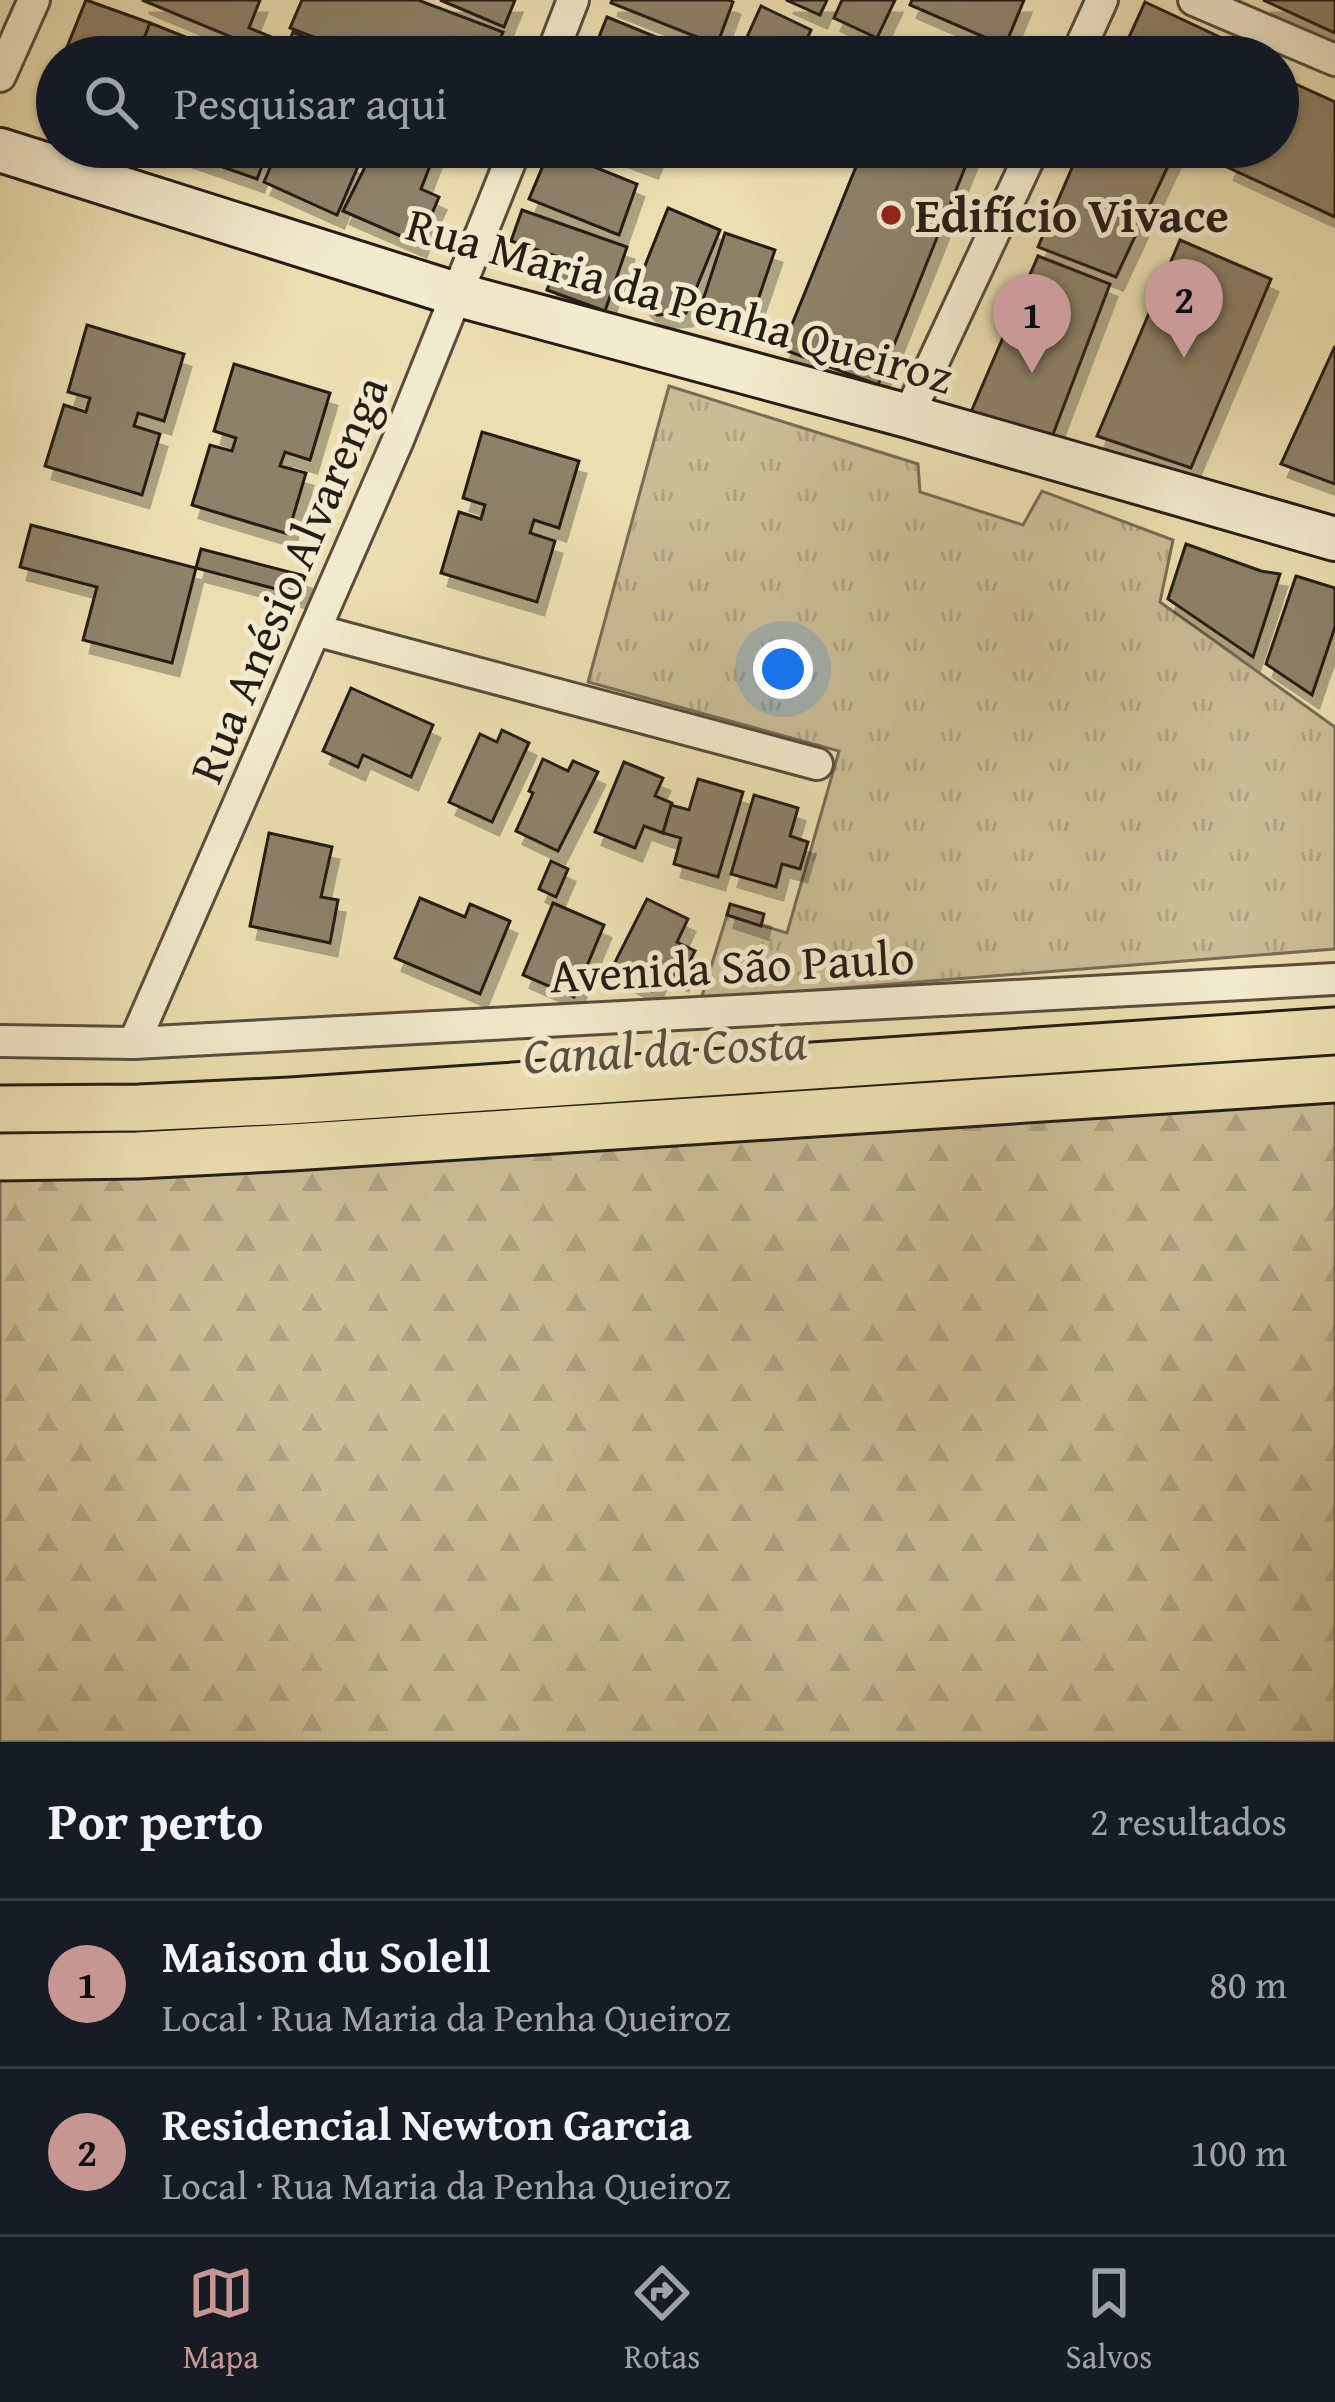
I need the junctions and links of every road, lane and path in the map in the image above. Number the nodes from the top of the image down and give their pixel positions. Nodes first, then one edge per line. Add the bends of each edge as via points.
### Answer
1 (34, 0) edge
2 (573, 0) edge
3 (1102, 0) edge
4 (1194, 0) edge
5 (559, 36) edge
6 (1086, 36) edge
7 (1277, 36) edge
8 (1299, 45) edge
9 (1335, 61) edge
10 (0, 76) edge
11 (0, 150) edge
12 (36, 161) edge
13 (57, 168) edge
14 (508, 168) edge
15 (1024, 168) edge
16 (459, 295) junction
17 (908, 416) junction
18 (1335, 539) edge
19 (315, 630) junction
20 (817, 764) dead end
21 (1335, 979) edge
22 (1335, 1031) edge
23 (0, 1041) edge
24 (134, 1042) junction
25 (1335, 1079) edge
26 (0, 1109) edge
27 (0, 1157) edge

1 - 10 street
2 - 5 street
3 - 6 street
4 - 7 street
8 - 9 street
11 - 12 street, Rua Maria da Penha Queiroz
13 - 16 street, Rua Maria da Penha Queiroz
14 - 16 street, Rua Anésio Alvarenga
15 - 17 street
16 - 17 street, Rua Maria da Penha Queiroz
16 - 19 street, Rua Anésio Alvarenga
17 - 18 street, Rua Maria da Penha Queiroz
19 - 20 street
19 - 24 street, Rua Anésio Alvarenga
21 - 24 street, Avenida São Paulo
22 - 26 main road via 290,1101
23 - 24 street, Avenida São Paulo
25 - 27 main road via 292,1148

